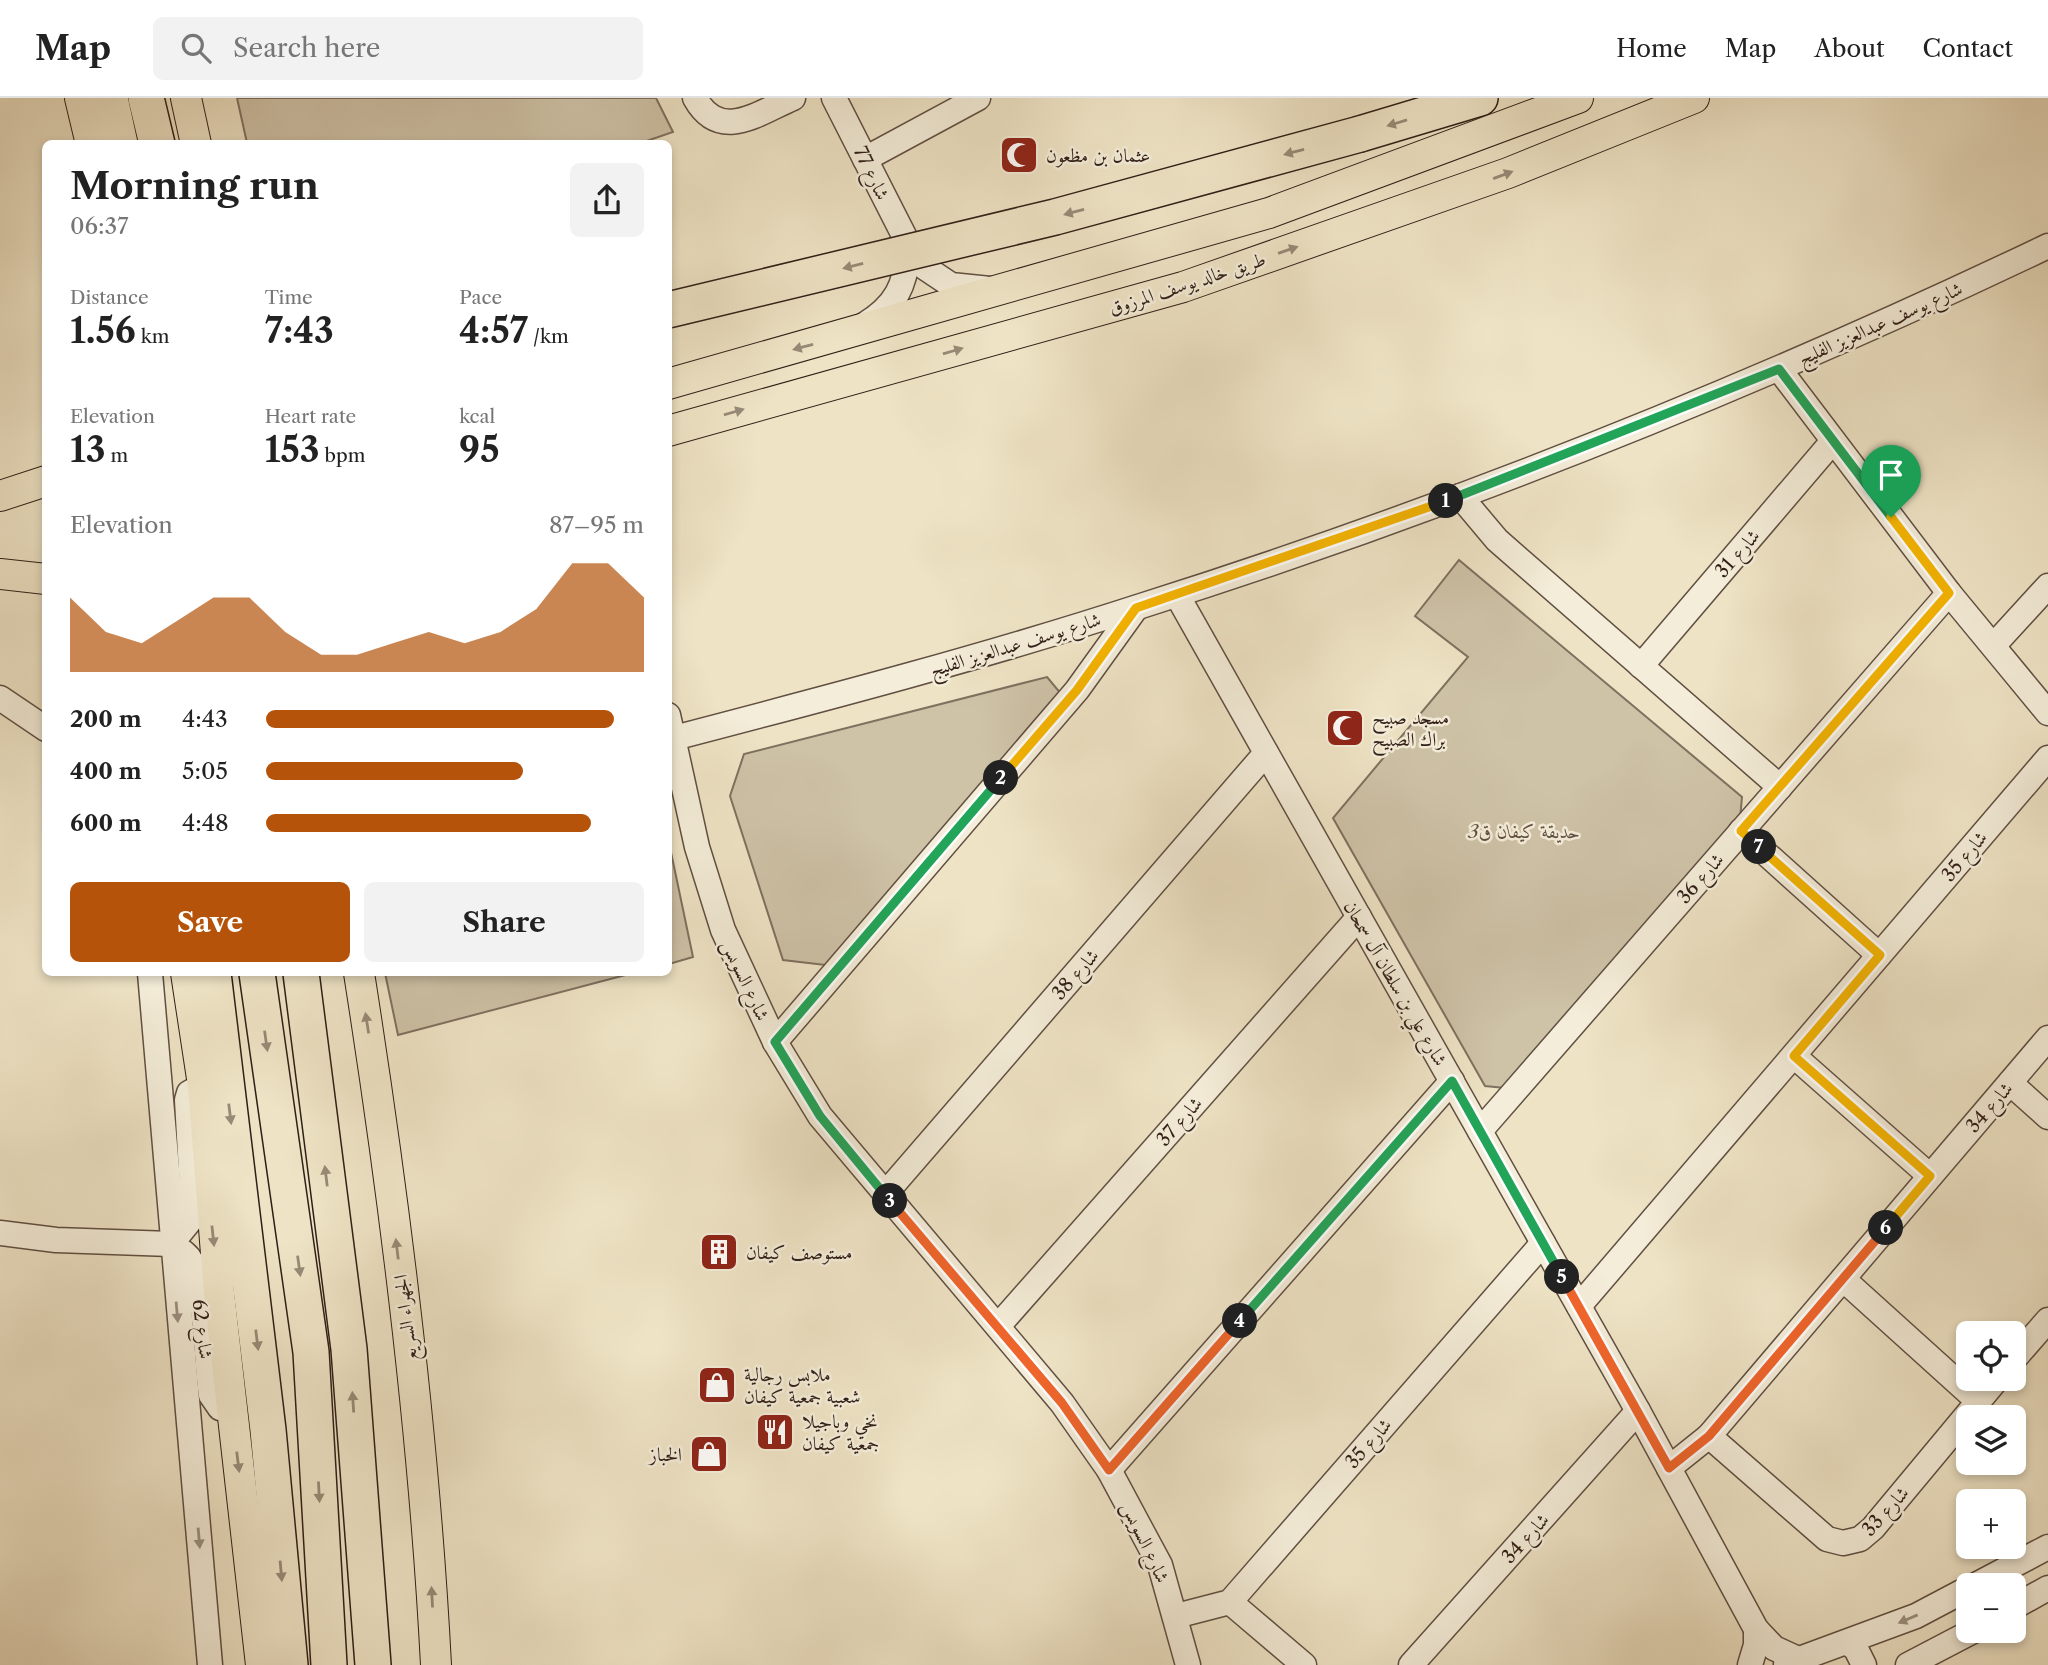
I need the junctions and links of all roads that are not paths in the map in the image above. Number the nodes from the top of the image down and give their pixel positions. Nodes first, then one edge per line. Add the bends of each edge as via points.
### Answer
1 (80, 98) edge
2 (110, 98) edge
3 (146, 98) edge
4 (695, 98) edge
5 (793, 98) edge
6 (834, 98) edge
7 (978, 98) edge
8 (1480, 98) edge
9 (1578, 98) edge
10 (1694, 98) edge
11 (188, 104) edge
12 (89, 140) edge
13 (119, 140) edge
14 (156, 140) edge
15 (198, 140) edge
16 (865, 159) junction
17 (1410, 162) junction
18 (2048, 246) edge
19 (908, 249) junction
20 (1183, 287) junction
21 (1013, 288) junction
22 (672, 309) edge
23 (847, 336) junction
24 (1779, 369) junction
25 (672, 382) edge
26 (672, 432) edge
27 (1833, 441) junction
28 (42, 482) edge
29 (0, 496) edge
30 (1460, 496) junction
31 (0, 574) edge
32 (42, 579) edge
33 (2048, 586) edge
34 (1949, 593) junction
35 (1177, 595) junction
36 (1136, 608) junction
37 (1994, 645) junction
38 (1641, 666) junction
39 (0, 698) edge
40 (2048, 713) edge
41 (42, 726) edge
42 (672, 726) edge
43 (672, 731) edge
44 (1266, 753) junction
45 (2048, 758) edge
46 (1780, 787) junction
47 (1741, 831) junction
48 (1359, 917) junction
49 (1880, 955) junction
50 (149, 976) edge
51 (186, 976) edge
52 (213, 976) edge
53 (257, 976) edge
54 (300, 976) edge
55 (359, 976) edge
56 (2048, 1038) edge
57 (775, 1042) junction
58 (1794, 1056) junction
59 (1452, 1081) junction
60 (2010, 1083) junction
61 (203, 1085) junction
62 (2048, 1117) edge
63 (1480, 1131) junction
64 (1930, 1176) junction
65 (885, 1195) junction
66 (0, 1233) edge
67 (1543, 1243) junction
68 (171, 1244) junction
69 (1843, 1279) junction
70 (1579, 1306) junction
71 (2048, 1320) edge
72 (999, 1325) junction
73 (2026, 1345) edge
74 (1987, 1391) edge
75 (1978, 1401) junction
76 (1638, 1410) junction
77 (233, 1411) junction
78 (1709, 1436) junction
79 (1669, 1468) junction
80 (1109, 1470) junction
81 (2048, 1547) edge
82 (1999, 1573) edge
83 (2048, 1588) edge
84 (1956, 1595) edge
85 (2026, 1600) edge
86 (1230, 1602) junction
87 (1177, 1616) junction
88 (1756, 1629) junction
89 (1956, 1640) edge
90 (1848, 1643) junction
91 (1791, 1662) edge
92 (210, 1665) edge
93 (261, 1665) edge
94 (290, 1665) edge
95 (330, 1665) edge
96 (373, 1665) edge
97 (436, 1665) edge
98 (1188, 1665) edge
99 (1304, 1665) edge
100 (1411, 1665) edge
101 (1751, 1665) edge
102 (1864, 1665) edge
103 (1908, 1665) edge

1 - 12 main road
2 - 13 highway
3 - 14 highway
4 - 5 street via 707,113 726,124
6 - 16 street, شارع 77
7 - 16 street
8 -> 22 highway, bridge via 1055,218
9 - 17 main road
20 -> 10 main road, طريق خالد يوسف المرزوق via 1508,173
11 - 15 main road
16 - 19 street, شارع 77
17 - 20 main road via 1342,201 1167,264 1165,278 1171,285
17 - 21 main road via 1269,213
18 - 24 street, شارع يوسف عبدالعزيز الفليج
19 - 21 street, شارع 77 via 925,270 951,285
19 - 23 street via 906,278 897,298 882,314
26 -> 20 main road, طريق خالد يوسف المرزوق
21 - 23 main road
23 -> 25 main road
24 - 27 street
24 - 30 street, شارع يوسف عبدالعزيز الفليج
27 - 34 street
27 - 38 street, شارع 31
28 - 29 main road
30 - 35 street, شارع يوسف عبدالعزيز الفليج
30 - 38 street via 1497,541
31 - 32 main road
33 - 37 street
34 - 37 street
34 - 46 street, شارع 36
35 - 36 street, شارع يوسف عبدالعزيز الفليج
35 - 44 street, شارع علي بن سلطان آل سمحان
36 - 42 street, شارع يوسف عبدالعزيز الفليج via 903,678
36 - 57 street via 1077,690
37 - 40 street
38 - 46 street
39 - 41 street
43 - 57 street, شارع السويس via 697,847 723,930
44 - 48 street, شارع علي بن سلطان آل سمحان
44 - 65 street, شارع 38
45 - 49 street, شارع 35
46 - 47 street, شارع 36
47 - 49 street
47 - 63 street, شارع 36
48 - 59 street, شارع علي بن سلطان آل سمحان
48 - 72 street, شارع 37
49 - 58 street, شارع 35
50 - 68 street via 162,1088
51 - 61 main road
52 -> 94 highway via 268,1430
53 -> 95 highway via 311,1352
96 -> 54 highway via 349,1349
97 -> 55 main road, الجهراء السريع via 420,1440
56 - 60 street, شارع 34
57 - 65 street, شارع السويس via 820,1116
58 - 64 street
58 - 70 street, شارع 35
59 - 63 street, شارع علي بن سلطان آل سمحان
59 - 80 street
60 - 62 street
60 - 64 street, شارع 34
61 - 68 street via 187,1100 192,1216
61 -> 77 main road via 211,1217
63 - 67 street, شارع علي بن سلطان آل سمحان
64 - 69 street, شارع 34
65 - 72 street, شارع السويس
66 - 68 street
67 - 70 street, شارع علي بن سلطان آل سمحان
67 - 86 street, شارع 35
68 - 77 street, شارع 62 via 194,1266 211,1395 220,1408
68 -> 92 street
69 - 75 street
69 - 78 street, شارع 34
70 - 76 street, شارع علي بن سلطان آل سمحان
71 - 73 street
72 - 80 street, شارع السويس
74 - 75 street, شارع 33
75 - 78 street, شارع 33 via 1873,1528 1860,1539 1843,1543 1817,1533
76 - 79 street, شارع علي بن سلطان آل سمحان
76 - 100 street, شارع 34
77 -> 93 main road
78 - 79 street, شارع 34
79 - 88 street, شارع علي بن سلطان آل سمحان
80 - 87 street, شارع السويس via 1160,1565
81 - 82 street
83 - 85 street
84 -> 90 street
86 - 87 street
86 - 99 street
87 - 98 street, شارع السويس
88 - 91 street, شارع علي بن سلطان آل سمحان
88 - 101 street
89 - 103 street
90 - 91 street
90 - 102 street

